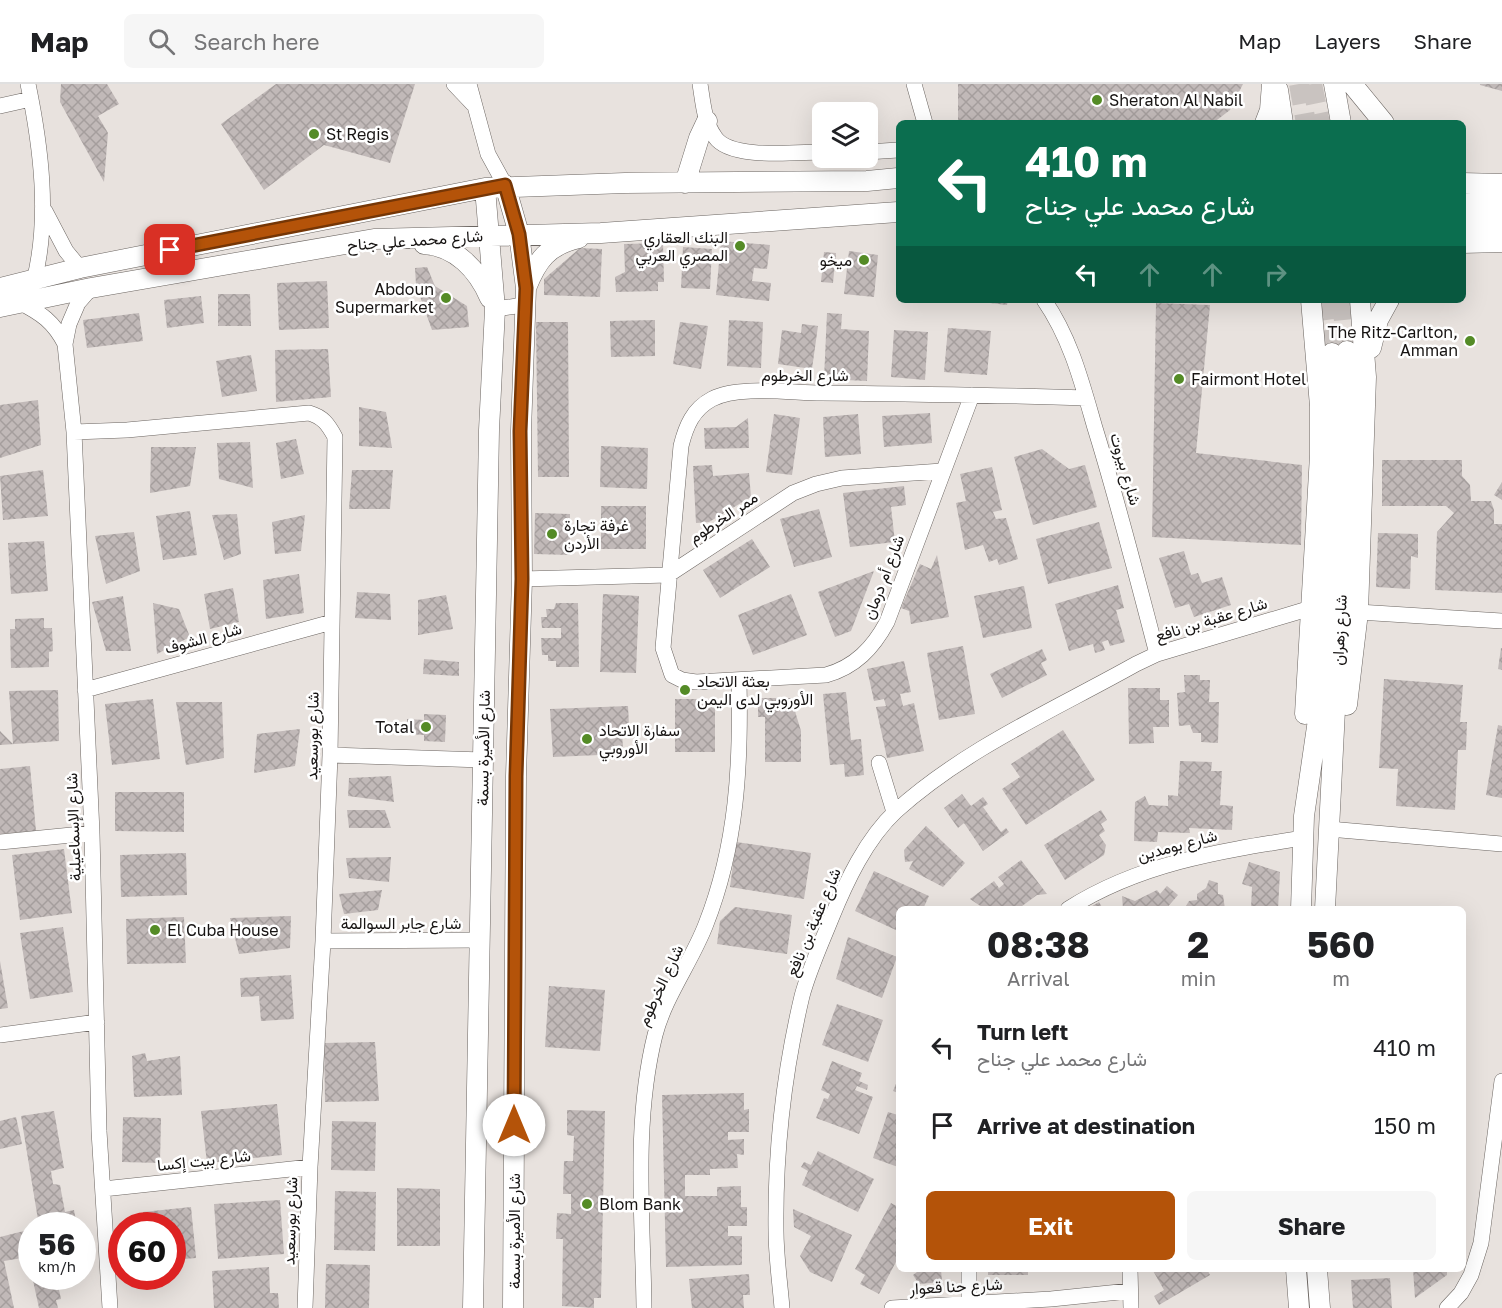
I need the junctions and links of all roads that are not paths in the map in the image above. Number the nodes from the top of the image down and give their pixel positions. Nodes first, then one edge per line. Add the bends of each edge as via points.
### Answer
1 (454, 84) edge
2 (469, 84) edge
3 (700, 84) edge
4 (914, 84) edge
5 (1272, 84) edge
6 (1278, 84) edge
7 (1334, 84) edge
8 (1352, 84) edge
9 (29, 92) edge
10 (0, 106) edge
11 (476, 106) junction
12 (924, 120) edge
13 (1266, 120) edge
14 (1283, 120) edge
15 (1340, 120) edge
16 (1382, 120) edge
17 (707, 121) junction
18 (896, 150) edge
19 (878, 151) edge
20 (812, 152) edge
21 (488, 154) junction
22 (896, 178) edge
23 (867, 181) junction
24 (1467, 181) edge
25 (685, 183) junction
26 (1502, 184) edge
27 (505, 185) junction
28 (485, 188) junction
29 (896, 188) edge
30 (1466, 203) edge
31 (1502, 203) edge
32 (43, 208) junction
33 (896, 214) edge
34 (1466, 223) edge
35 (1502, 223) edge
36 (601, 233) junction
37 (490, 234) junction
38 (519, 234) junction
39 (374, 239) junction
40 (1499, 242) edge
41 (1466, 243) edge
42 (1466, 249) edge
43 (80, 268) junction
44 (34, 281) junction
45 (0, 288) edge
46 (91, 288) junction
47 (525, 297) junction
48 (19, 302) junction
49 (1046, 303) edge
50 (1054, 303) edge
51 (1360, 303) edge
52 (1387, 303) edge
53 (1306, 305) edge
54 (0, 307) edge
55 (495, 309) junction
56 (65, 344) junction
57 (1075, 348) junction
58 (1366, 377) junction
59 (972, 395) junction
60 (1086, 398) junction
61 (74, 432) junction
62 (942, 471) junction
63 (1118, 488) junction
64 (668, 575) junction
65 (522, 579) junction
66 (1311, 608) junction
67 (1358, 612) junction
68 (1502, 621) edge
69 (332, 622) junction
70 (1162, 652) junction
71 (738, 681) junction
72 (85, 690) junction
73 (330, 755) junction
74 (483, 760) junction
75 (879, 763) dead end
76 (1331, 796) junction
77 (894, 813) junction
78 (1304, 816) junction
79 (1329, 829) junction
80 (92, 834) junction
81 (1303, 838) junction
82 (0, 842) edge
83 (1502, 844) edge
84 (1074, 906) edge
85 (1301, 906) edge
86 (1325, 906) edge
87 (479, 940) junction
88 (323, 941) junction
89 (97, 1022) junction
90 (0, 1035) edge
91 (1502, 1082) edge
92 (310, 1167) junction
93 (103, 1189) junction
94 (969, 1272) edge
95 (1130, 1272) edge
96 (1296, 1272) edge
97 (1317, 1272) edge
98 (1130, 1291) junction
99 (969, 1306) edge
100 (110, 1308) edge
101 (306, 1308) edge
102 (473, 1308) edge
103 (513, 1308) edge
104 (644, 1308) edge
105 (782, 1308) edge
106 (892, 1308) edge
107 (1131, 1308) edge
108 (1299, 1308) edge
109 (1320, 1308) edge
110 (1447, 1308) edge

1 - 11 street
2 - 11 street
3 - 17 street
4 - 12 street
5 - 13 main road
6 - 14 main road
7 - 15 main road
8 - 16 main road
9 - 10 street
9 - 32 street
11 - 21 street
17 - 20 street via 715,138 732,150
17 - 25 main road
18 - 19 street
21 - 27 street
21 - 28 street
22 - 23 main road, شارع محمد علي جناح
23 - 25 main road, شارع محمد علي جناح
23 - 29 main road, شارع محمد علي جناح
24 - 26 main road
25 - 27 main road, شارع محمد علي جناح
27 - 28 main road, شارع محمد علي جناح
27 - 38 main road, شارع الأميرة بسمة
28 - 37 main road, شارع الأميرة بسمة
28 - 43 main road, شارع محمد علي جناح
30 - 31 main road
32 - 43 street
32 - 44 street via 40,258
33 - 36 main road, شارع محمد علي جناح via 871,212
34 - 35 main road
36 - 38 main road, شارع محمد علي جناح
36 - 47 main road via 571,240 542,256
37 - 38 main road, شارع محمد علي جناح
37 - 39 main road, شارع محمد علي جناح
37 - 55 main road, شارع الأميرة بسمة
38 - 47 main road, شارع الأميرة بسمة
39 - 46 main road, شارع محمد علي جناح
39 - 55 main road via 447,249 473,269
40 - 41 main road
40 - 42 main road
43 - 44 main road, شارع محمد علي جناح
44 - 45 main road, شارع محمد علي جناح
46 - 48 main road, شارع محمد علي جناح
46 - 56 street, شارع الإسماعيلية via 78,303
47 - 55 street
47 - 65 main road, شارع الأميرة بسمة via 520,431
48 - 54 main road, شارع محمد علي جناح
48 - 56 street, شارع الإسماعيلية via 46,317
49 - 57 street, شارع بيروت
50 - 57 street, شارع بيروت
51 - 58 main road
52 - 58 main road via 1378,320
53 - 66 main road via 1318,379 1320,455
55 - 74 main road, شارع الأميرة بسمة
56 - 61 street, شارع الإسماعيلية
57 - 60 street, شارع بيروت
57 - 63 street, شارع بيروت
58 - 67 main road
59 - 60 street, شارع الخرطوم
59 - 62 street, شارع أم درمان
59 - 64 street, شارع الخرطوم via 740,393 712,399 691,417 685,429
60 - 63 street, شارع بيروت
61 - 69 street, شارع بورسعيد via 289,414 320,417 335,437 336,452
61 - 72 street, شارع الإسماعيلية
62 - 64 street, ممر الخرطوم via 842,478 816,484 793,493
62 - 71 street, شارع أم درمان via 887,622 866,653 826,675
63 - 70 street, شارع بيروت
64 - 65 street
64 - 71 street, شارع أم درمان via 663,648 672,675 696,682
65 - 103 main road, شارع الأميرة بسمة via 516,776
66 - 70 street, شارع عقبة بن نافع
66 - 78 main road
67 - 68 street
67 - 76 main road via 1344,734
69 - 72 street, شارع الشوف
69 - 73 street, شارع بورسعيد
70 - 77 street, شارع عقبة بن نافع via 979,749
71 - 104 street, شارع الخرطوم via 739,780 729,844 707,921 658,1024 647,1078 642,1116
72 - 80 street, شارع الإسماعيلية
73 - 74 street
73 - 88 street, شارع بورسعيد
74 - 87 main road, شارع الأميرة بسمة
75 - 77 street
76 - 78 main road, شارع زهران via 1349,431 1339,352 1319,713
76 - 79 main road, شارع زهران
77 - 105 street, شارع عقبة بن نافع via 867,847 841,893 803,994 780,1132 776,1232
78 - 81 main road, شارع زهران
79 - 83 street
79 - 86 main road, شارع زهران
80 - 82 street
80 - 89 street, شارع الإسماعيلية
81 - 84 street, شارع بومدين via 1157,867
81 - 85 main road, شارع زهران
87 - 88 street, شارع جابر السوالمة
87 - 102 main road, شارع الأميرة بسمة
88 - 92 street, شارع بورسعيد
89 - 90 street
89 - 93 street, شارع الإسماعيلية
91 - 110 street via 1481,1243 1471,1275
92 - 93 street, شارع بيت إكسا
92 - 101 street, شارع بورسعيد
93 - 100 street, شارع الإسماعيلية
94 - 99 street
95 - 98 street
96 - 108 main road
97 - 109 main road
98 - 99 street, شارع حنا قعوار
98 - 107 street
99 - 106 street, شارع حنا قعوار

